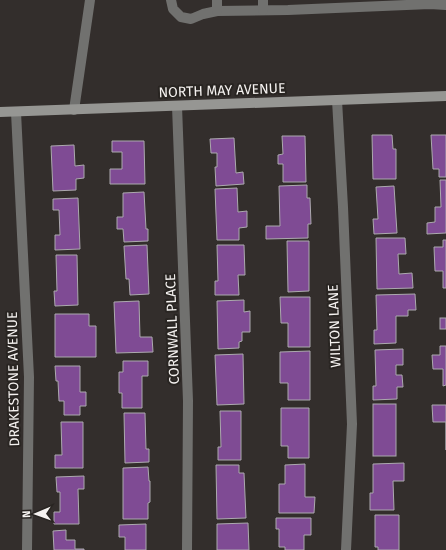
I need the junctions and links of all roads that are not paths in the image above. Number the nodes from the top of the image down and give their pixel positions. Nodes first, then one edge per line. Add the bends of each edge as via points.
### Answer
1 (90, 0) edge
2 (171, 0) edge
3 (217, 0) edge
4 (430, 2) edge
5 (390, 3) edge
6 (306, 4) edge
7 (345, 4) edge
8 (263, 5) edge
9 (446, 5) edge
10 (217, 11) junction
11 (446, 96) edge
12 (337, 100) junction
13 (176, 106) junction
14 (74, 110) junction
15 (0, 112) edge
16 (16, 112) junction
17 (27, 550) edge
18 (187, 550) edge
19 (346, 550) edge

1 - 14 street
2 - 10 street via 173,9 181,16 191,19
3 - 10 street
4 - 5 street
4 - 9 street
5 - 7 street
6 - 7 street
6 - 8 street
8 - 10 street
11 - 12 main road, NORTH MAY AVENUE
12 - 13 main road, NORTH MAY AVENUE
12 - 19 street, WILTON LANE via 352,424
13 - 14 main road, NORTH MAY AVENUE
13 - 18 street, CORNWALL PLACE via 188,400
14 - 16 main road, NORTH MAY AVENUE
15 - 16 main road, NORTH MAY AVENUE
16 - 17 street, DRAKESTONE AVENUE via 29,377

